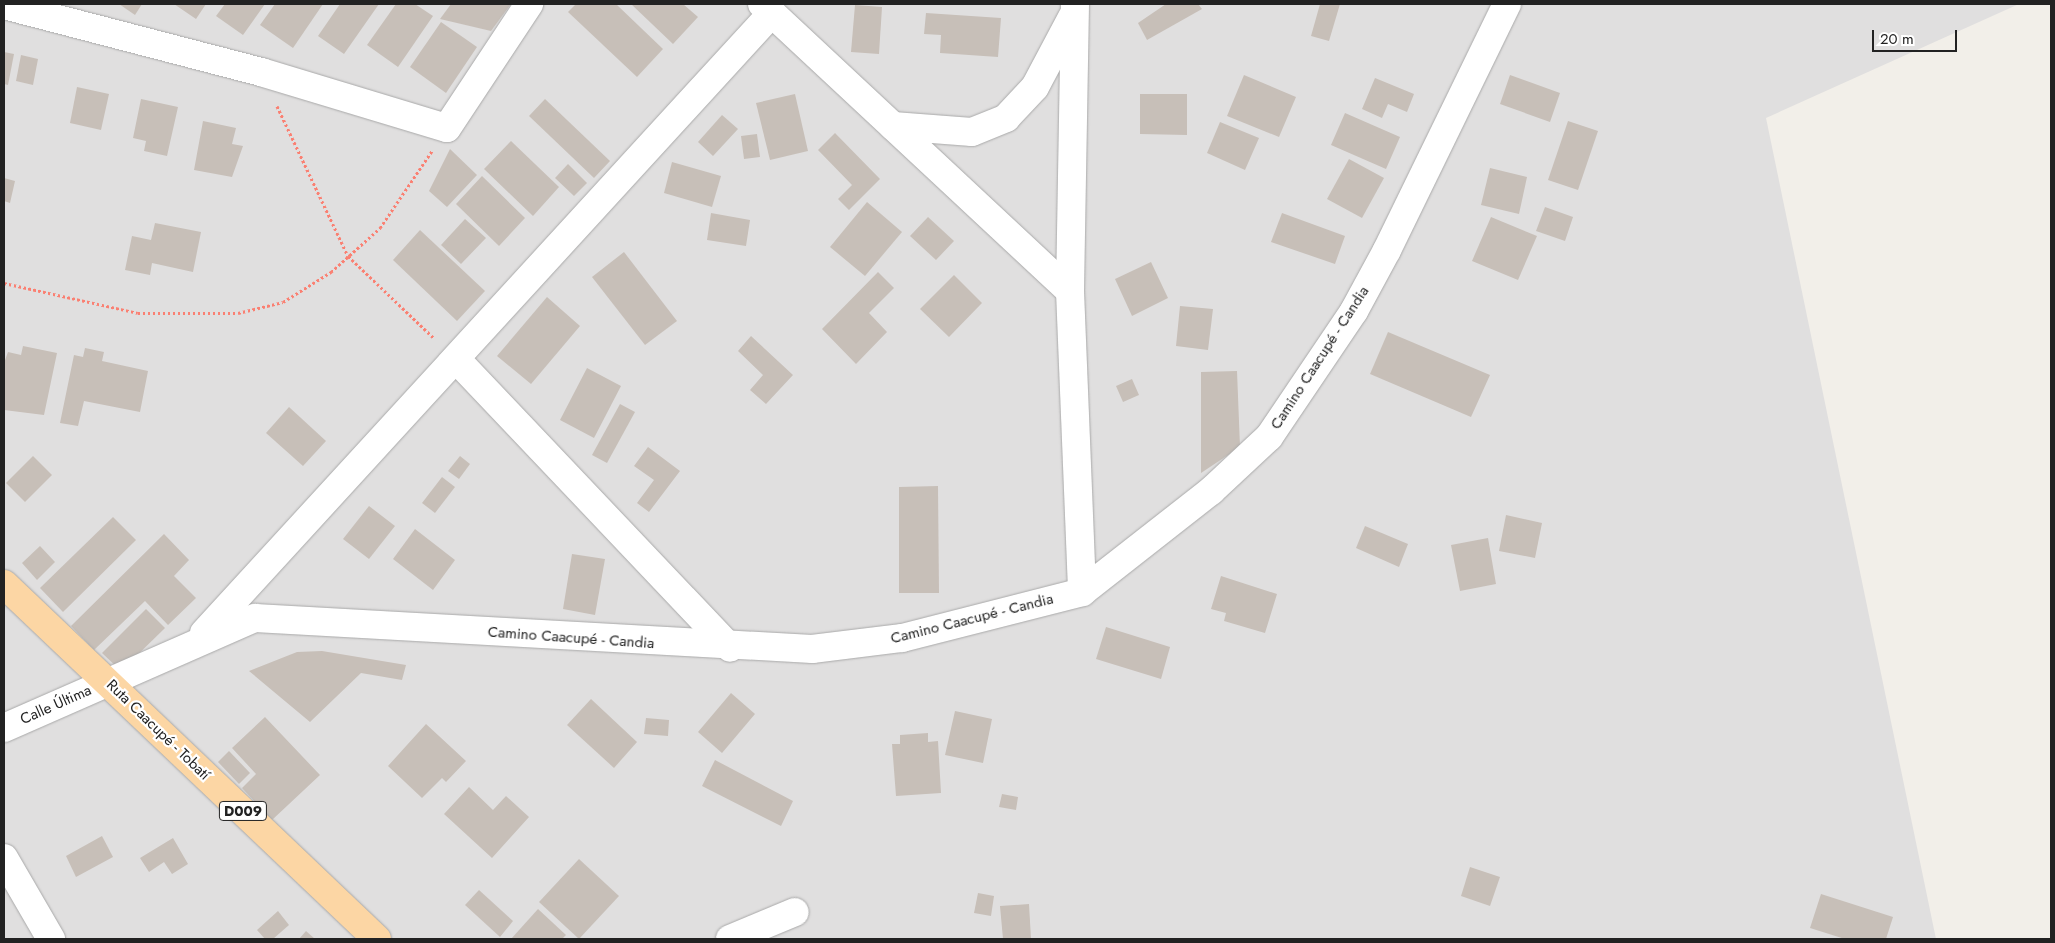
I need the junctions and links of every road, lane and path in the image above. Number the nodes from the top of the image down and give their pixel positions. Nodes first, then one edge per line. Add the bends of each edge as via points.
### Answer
1 (529, 4) edge
2 (1507, 4) edge
3 (4, 5) edge
4 (767, 8) edge
5 (1075, 8) edge
6 (261, 72) junction
7 (893, 126) junction
8 (447, 128) junction
9 (348, 256) junction
10 (4, 283) edge
11 (1070, 291) junction
12 (456, 359) junction
13 (4, 584) edge
14 (1082, 592) junction
15 (194, 644) junction
16 (730, 648) junction
17 (109, 682) junction
18 (4, 728) edge
19 (4, 858) edge
20 (795, 912) dead end
21 (51, 939) edge
22 (376, 939) edge
23 (730, 939) edge

1 - 8 street
2 - 14 street, Camino Caacupé - Candia via 1378,267 1314,372 1268,437 1211,490
3 - 6 street
4 - 7 street
4 - 12 street
5 - 7 street via 1035,87 1006,118 972,132
5 - 11 street
6 - 8 street
6 - 9 path
7 - 11 street
8 - 9 path via 380,228
9 - 10 path via 283,302 238,313 138,313
9 - 12 path
11 - 14 street
12 - 15 street
12 - 16 street
13 - 17 main road, Ruta Caacupé - Tobatí / D009
14 - 16 street, Camino Caacupé - Candia via 902,638 812,649
15 - 16 street, Camino Caacupé - Candia via 255,618
15 - 17 street, Camino Caacupé - Candia
17 - 18 street, Calle Última
17 - 22 main road, Ruta Caacupé - Tobatí / D009
19 - 21 street
20 - 23 street

